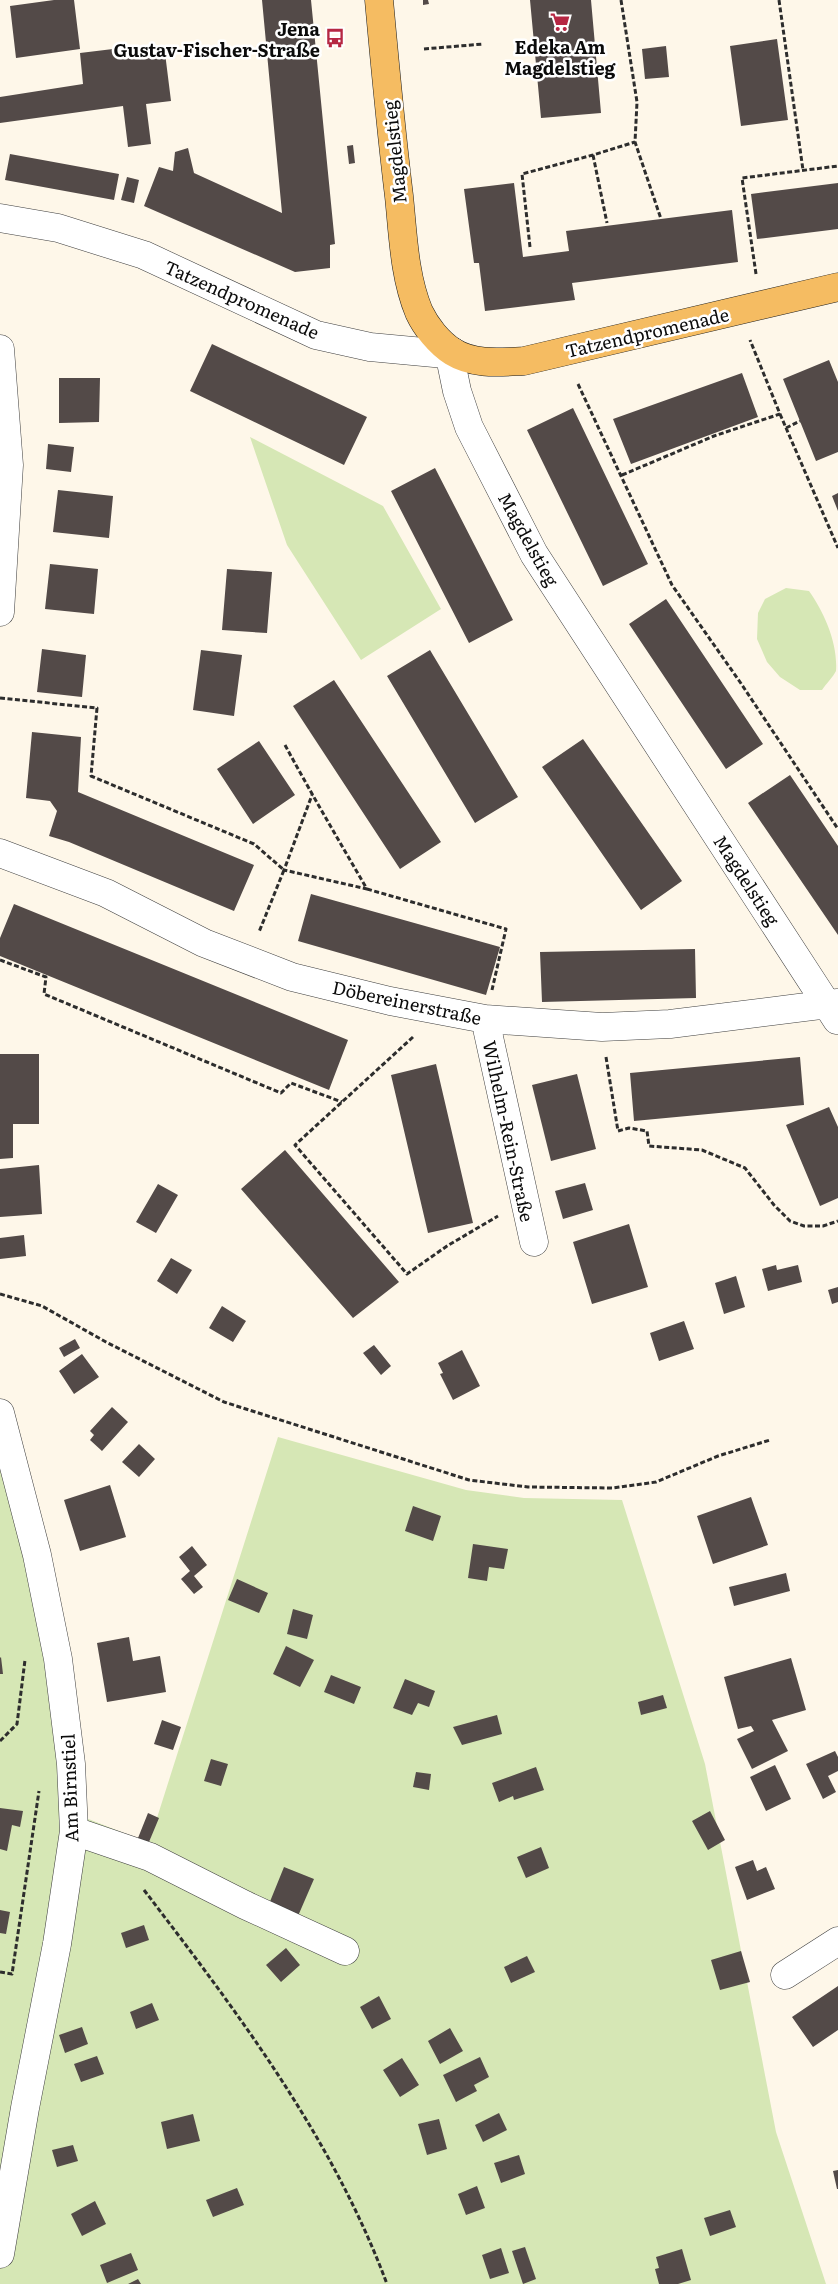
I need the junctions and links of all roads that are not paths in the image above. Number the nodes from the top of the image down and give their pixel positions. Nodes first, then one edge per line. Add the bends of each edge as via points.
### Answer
1 (379, 0) edge
2 (0, 218) edge
3 (838, 287) edge
4 (0, 349) edge
5 (454, 352) junction
6 (0, 612) edge
7 (0, 853) edge
8 (835, 1010) edge
9 (485, 1020) junction
10 (534, 1242) dead end
11 (0, 1413) edge
12 (74, 1831) junction
13 (838, 1941) edge
14 (345, 1951) dead end
15 (785, 1975) dead end
16 (0, 2254) edge

1 - 5 main road, Magdelstieg via 408,272 420,313 431,331
2 - 5 street, Tatzendpromenade via 58,228 144,255 316,335 370,347 445,354
3 - 5 main road, Tatzendpromenade via 524,361 485,362
4 - 6 street via 9,465
5 - 8 street, Magdelstieg via 451,362 469,427 534,554
7 - 9 street, Döbereinerstraße via 106,892 204,943 292,977
8 - 9 street, Döbereinerstraße via 602,1027
9 - 10 street, Wilhelm-Rein-Straße
11 - 12 street, Am Birnstiel via 37,1555 58,1659 71,1764
12 - 14 street via 150,1857
12 - 16 street, Am Birnstiel via 57,1944
13 - 15 street

